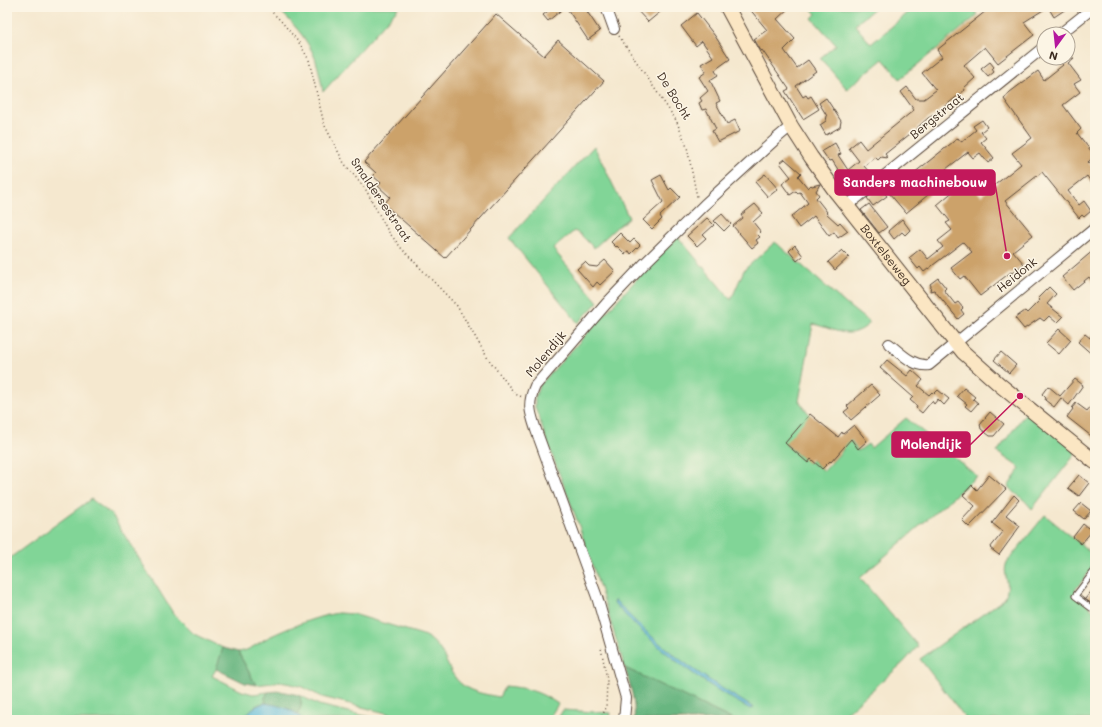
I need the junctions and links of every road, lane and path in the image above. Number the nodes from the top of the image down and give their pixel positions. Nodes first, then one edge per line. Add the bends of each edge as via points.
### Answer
1 (267, 7) edge
2 (606, 7) edge
3 (727, 7) edge
4 (1094, 7) edge
5 (1070, 26) edge
6 (614, 29) joint
7 (1036, 53) edge
8 (791, 126) junction
9 (704, 205) junction
10 (847, 206) junction
11 (1095, 228) edge
12 (955, 342) junction
13 (889, 344) dead end
14 (529, 400) junction
15 (1095, 462) edge
16 (1095, 570) edge
17 (1095, 611) edge
18 (601, 648) dead end
19 (600, 720) edge
20 (624, 720) edge

1 - 14 path, Smaldersestraat via 300,44 309,60 324,124 344,163 366,190 388,230 402,249 457,306 487,358 515,394
2 - 6 street
3 - 8 street, Boxtelseweg
4 - 5 street
6 - 9 path, De Bocht via 676,120 687,147 697,198
7 - 10 street, Bergstraat
8 - 9 street, Molendijk
8 - 10 street, Boxtelseweg
9 - 14 street, Molendijk via 606,304 535,386
10 - 12 street, Boxtelseweg
11 - 12 street, Heidonk
12 - 13 street, Heidonk via 929,365 921,366
12 - 15 street, Boxtelseweg via 1000,385
14 - 20 street via 536,430 597,597 626,698
16 - 17 lane via 1076,596
18 - 19 path via 607,679 606,708

